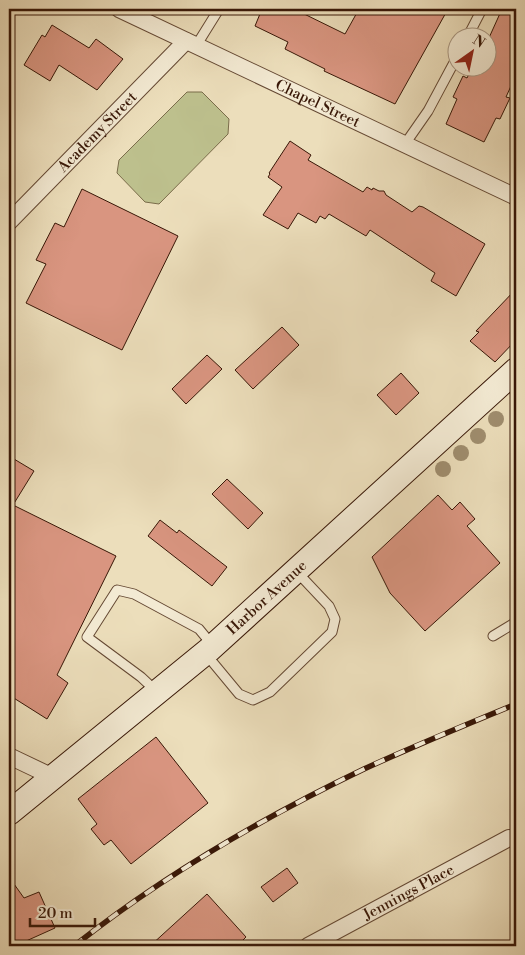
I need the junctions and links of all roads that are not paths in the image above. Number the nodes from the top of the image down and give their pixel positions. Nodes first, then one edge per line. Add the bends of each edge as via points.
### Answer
1 (119, 9) edge
2 (219, 9) edge
3 (482, 9) edge
4 (472, 28) edge
5 (191, 44) junction
6 (448, 74) edge
7 (405, 144) junction
8 (516, 197) edge
9 (9, 222) edge
10 (516, 370) edge
11 (296, 571) junction
12 (516, 622) edge
13 (493, 636) dead end
14 (209, 649) junction
15 (157, 692) junction
16 (9, 756) edge
17 (53, 777) junction
18 (9, 813) edge
19 (509, 838) dead end
20 (308, 946) edge

1 - 5 street, Chapel Street
2 - 5 lane
3 - 4 lane
5 - 7 street, Chapel Street
5 - 9 street, Academy Street
6 - 7 lane
7 - 8 street, Chapel Street
10 - 11 main road, Harbor Avenue
11 - 14 main road, Harbor Avenue
11 - 14 lane via 329,606 336,619 332,632 270,692 253,700 239,694
12 - 13 lane
14 - 15 main road, Harbor Avenue
14 - 15 lane via 198,629 134,594 117,590 87,637
15 - 17 main road, Harbor Avenue
16 - 17 street
17 - 18 main road, Harbor Avenue
19 - 20 street, Jennings Place

